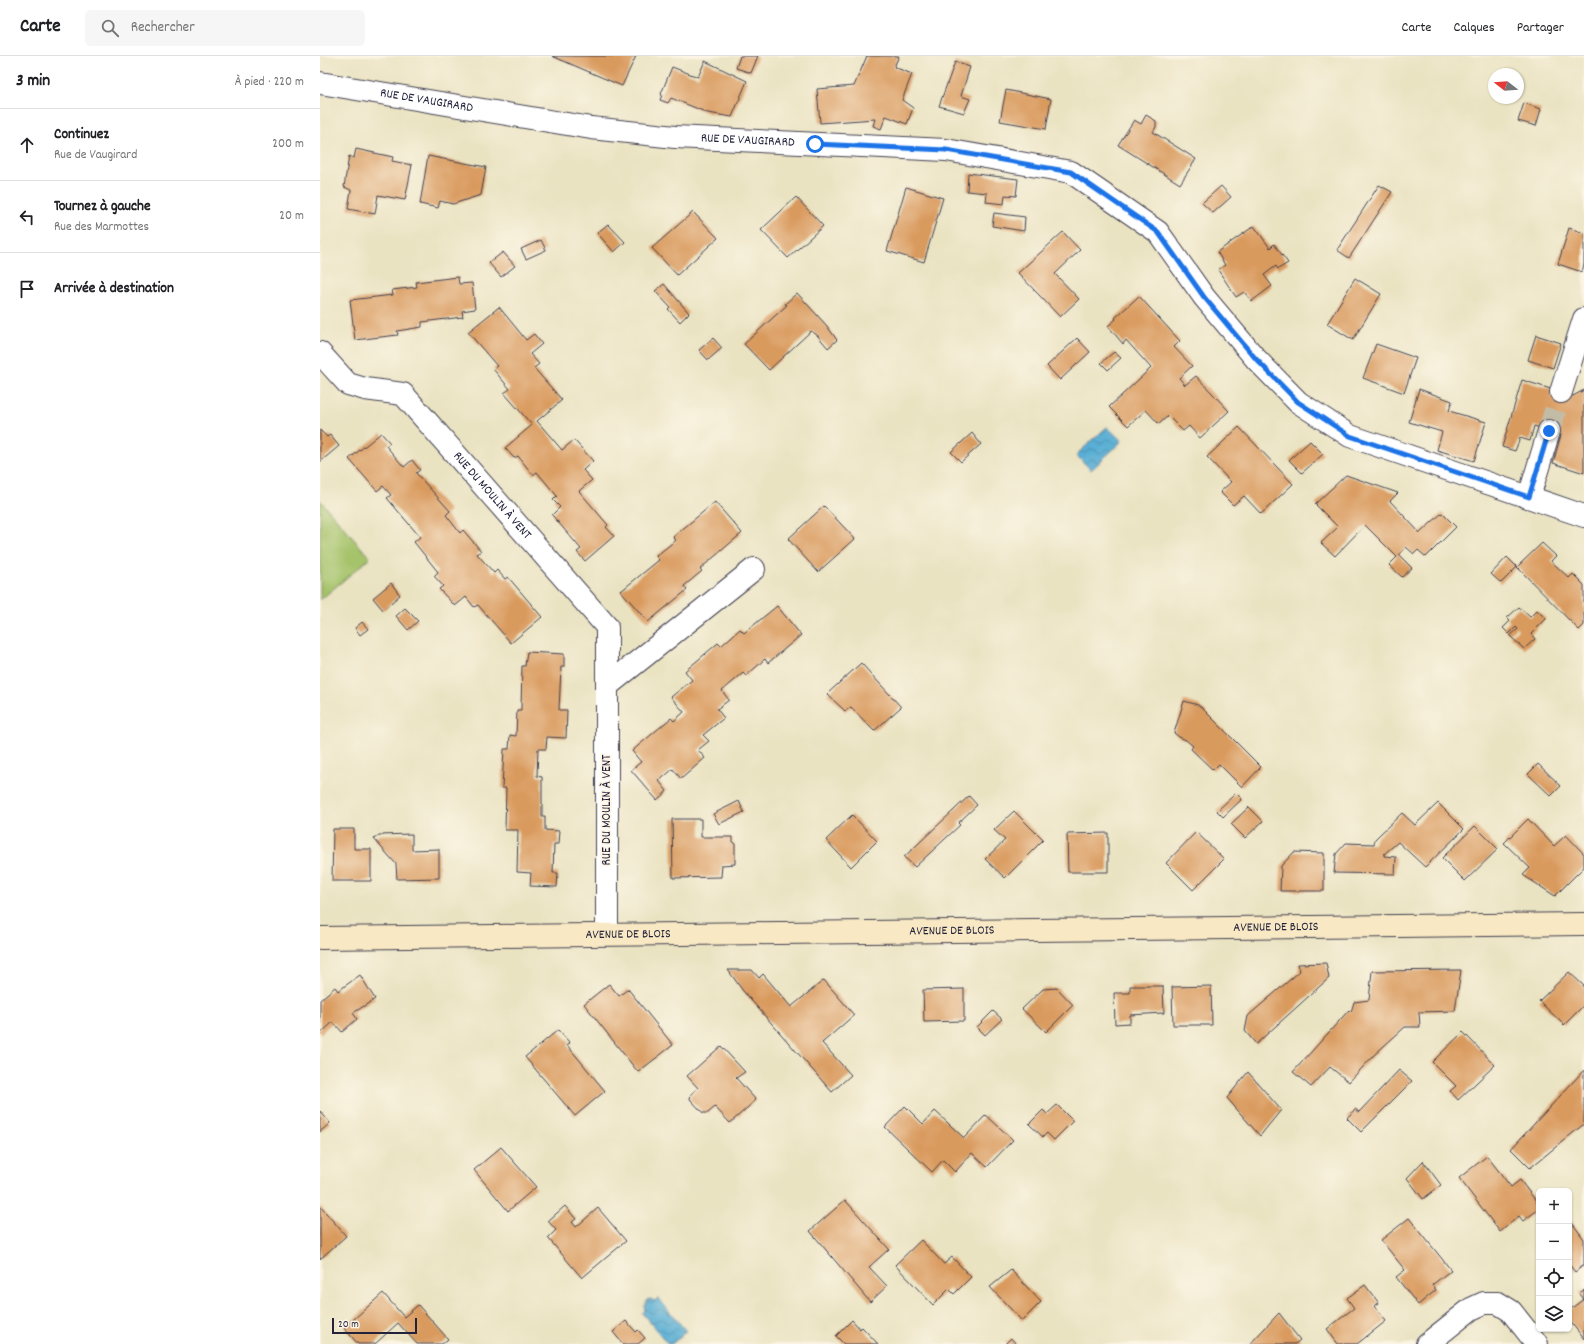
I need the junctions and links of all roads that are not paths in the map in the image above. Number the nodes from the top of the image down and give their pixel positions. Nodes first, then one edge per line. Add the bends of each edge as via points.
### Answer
1 (320, 83) edge
2 (1584, 318) edge
3 (320, 352) edge
4 (1561, 392) tunnel mouth
5 (1549, 431) tunnel mouth
6 (1529, 497) junction
7 (1584, 516) edge
8 (754, 569) dead end
9 (607, 686) junction
10 (1584, 924) edge
11 (607, 934) junction
12 (320, 938) edge
13 (1427, 1344) edge
14 (1537, 1344) edge

1 - 6 street, RUE DE VAUGIRARD via 591,128 675,137 946,150 1071,172 1158,232 1204,297 1256,359 1298,402 1350,436
2 - 4 street
3 - 9 street, RUE DU MOULIN À VENT via 348,384 403,394 607,627
5 - 6 street
6 - 7 street, RUE DE VAUGIRARD
8 - 9 street
9 - 11 street, RUE DU MOULIN À VENT
10 - 11 main road, AVENUE DE BLOIS
11 - 12 main road, AVENUE DE BLOIS
13 - 14 street via 1471,1308 1484,1303 1498,1304 1511,1311

